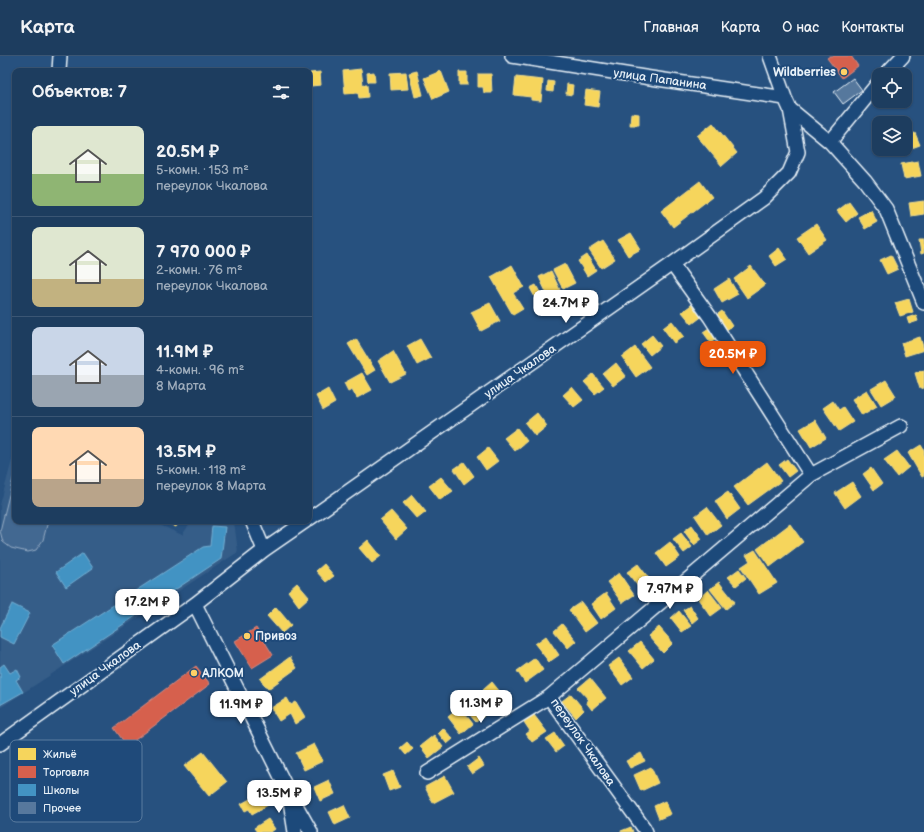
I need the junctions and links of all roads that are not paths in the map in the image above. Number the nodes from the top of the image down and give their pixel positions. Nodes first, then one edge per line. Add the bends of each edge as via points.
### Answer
1 (60, 56) edge
2 (512, 56) edge
3 (770, 56) edge
4 (903, 56) edge
5 (59, 68) edge
6 (891, 68) edge
7 (872, 91) edge
8 (787, 103) junction
9 (830, 142) junction
10 (672, 264) junction
11 (924, 303) edge
12 (901, 426) dead end
13 (811, 475) junction
14 (312, 517) edge
15 (253, 524) edge
16 (302, 524) edge
17 (264, 550) junction
18 (195, 604) junction
19 (549, 697) junction
20 (0, 744) edge
21 (428, 773) dead end
22 (288, 791) junction
23 (295, 832) edge
24 (311, 832) edge
25 (646, 832) edge

1 - 5 street
2 - 8 street, улица Папанина
3 - 8 street, улица Чкалова
4 - 6 street
7 - 9 street
8 - 9 street
8 - 10 street, улица Чкалова via 798,152 789,173 764,198
9 - 11 street via 886,209
10 - 13 street via 710,317
10 - 14 street, улица Чкалова
12 - 13 street, переулок Чкалова
13 - 19 street, переулок Чкалова
15 - 17 street
16 - 17 street, улица Чкалова
17 - 18 street, улица Чкалова
18 - 20 street, улица Чкалова
18 - 22 street
19 - 21 street
19 - 25 street, переулок Чкалова
22 - 23 street
22 - 24 street

